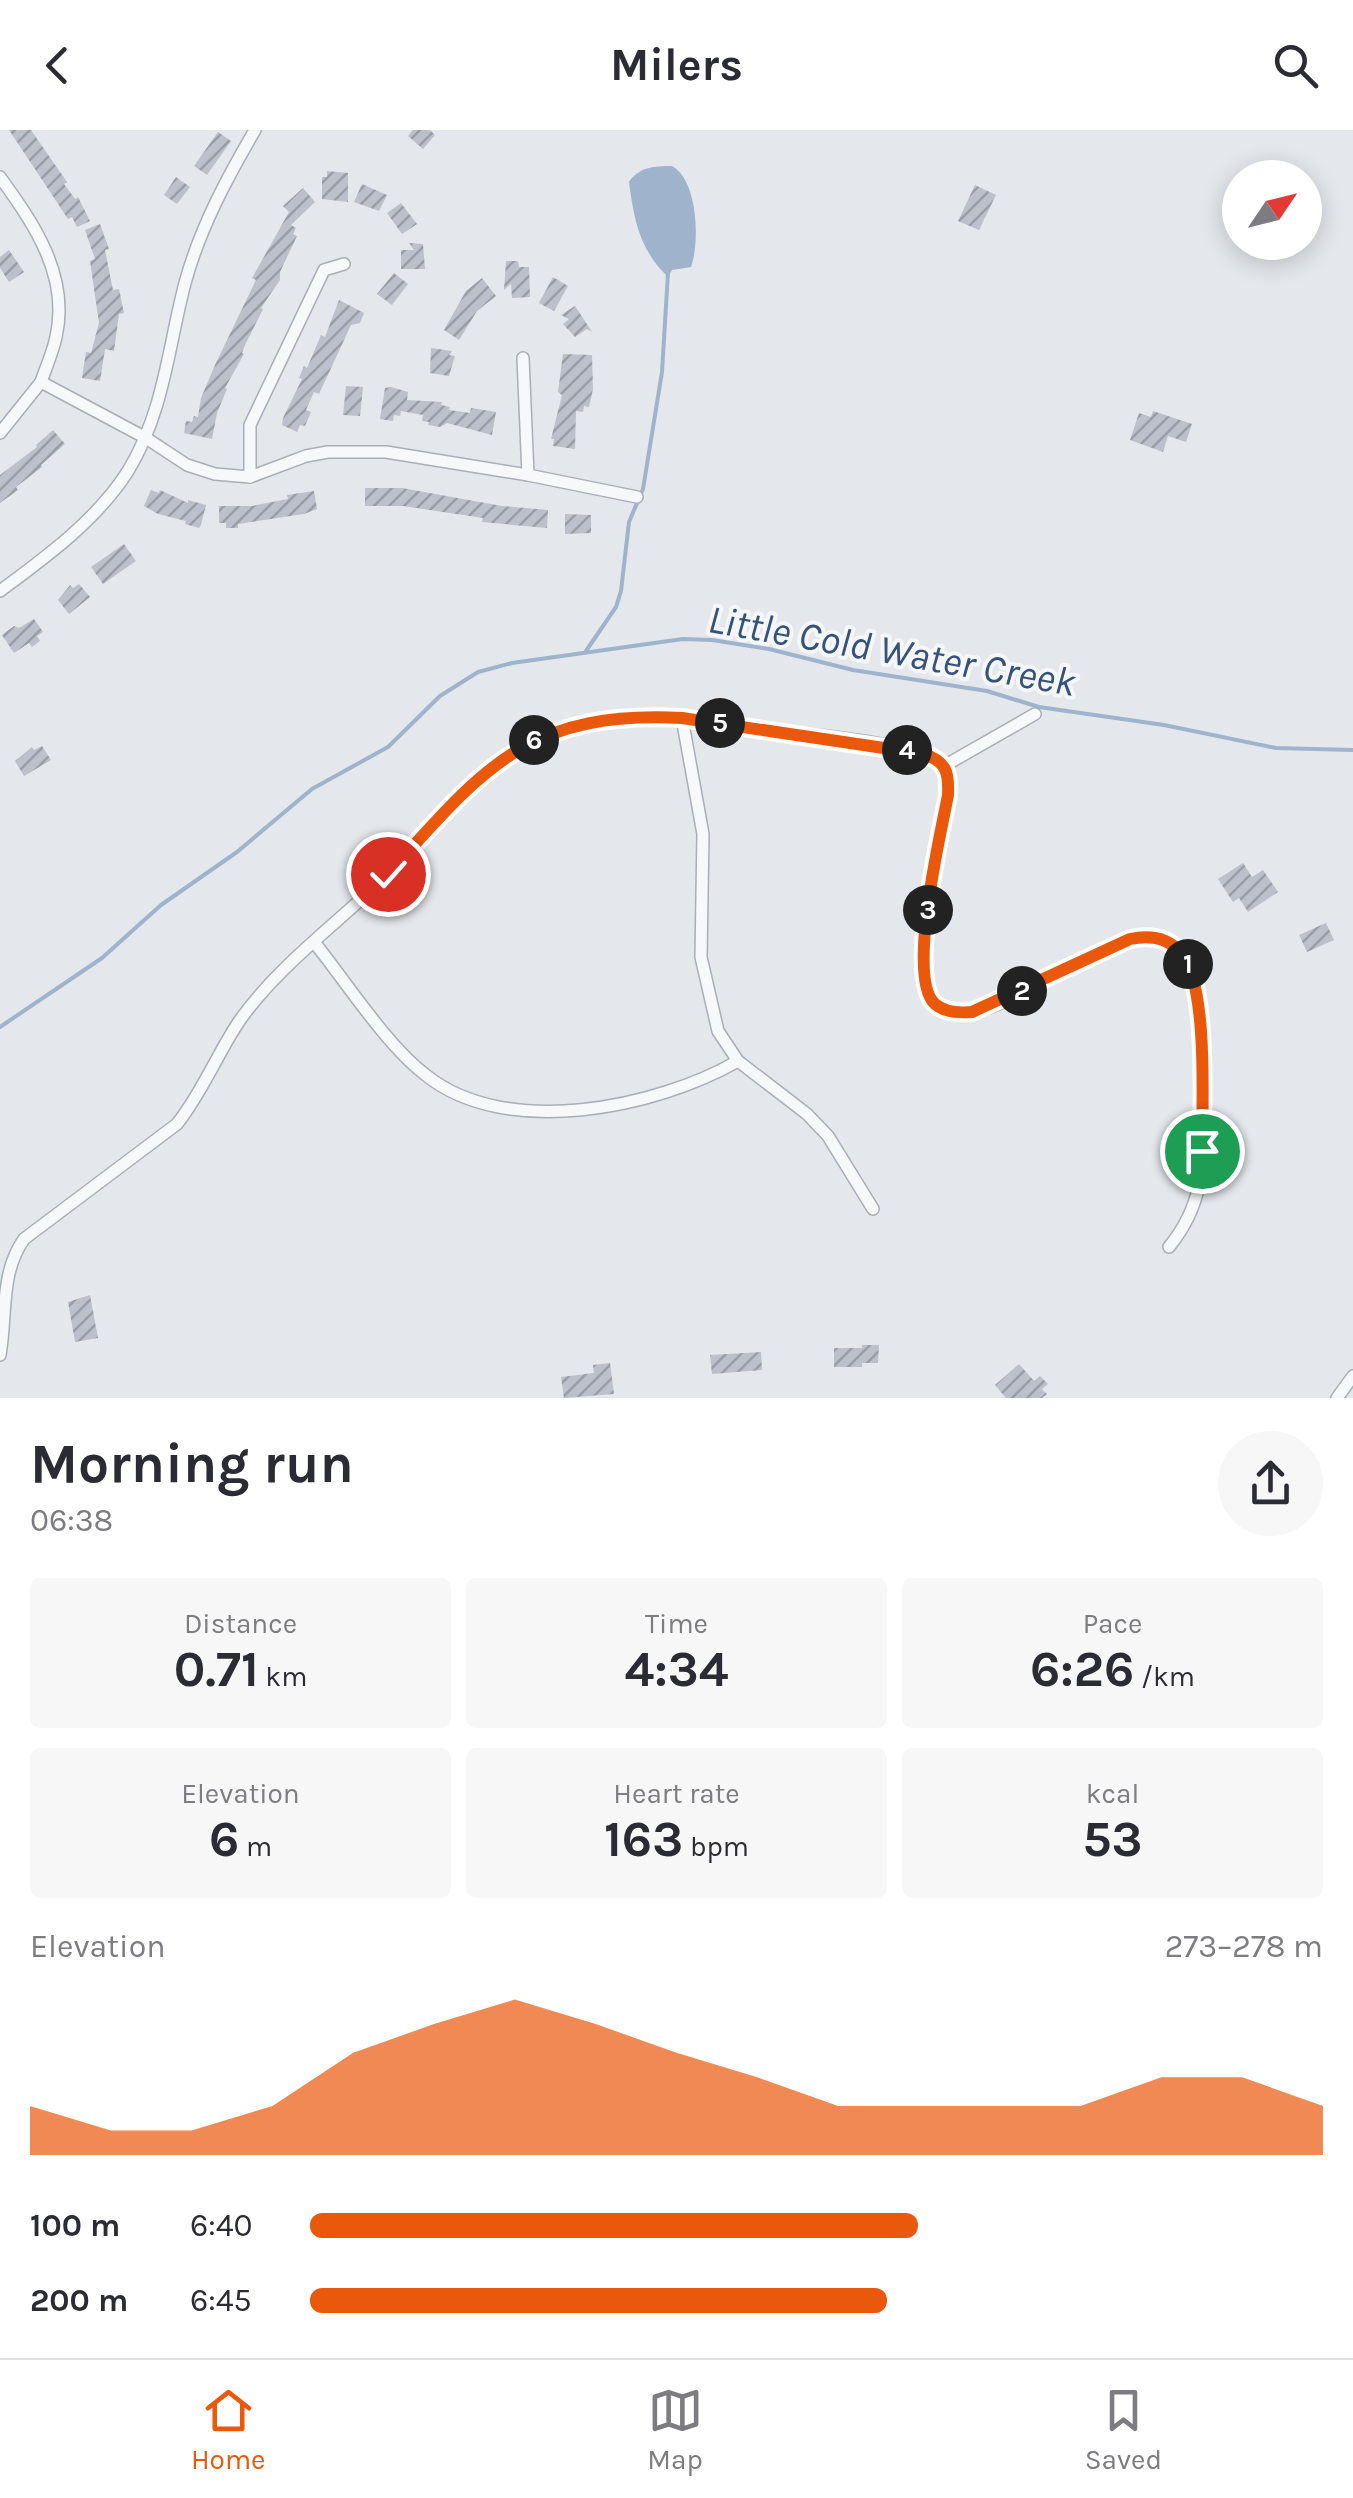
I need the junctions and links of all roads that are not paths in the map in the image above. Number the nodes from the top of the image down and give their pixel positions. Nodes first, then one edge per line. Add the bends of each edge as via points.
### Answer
1 (255, 130) edge
2 (0, 177) edge
3 (344, 264) dead end
4 (523, 358) dead end
5 (42, 382) junction
6 (0, 434) edge
7 (146, 438) junction
8 (528, 475) junction
9 (250, 477) junction
10 (637, 497) dead end
11 (0, 591) edge
12 (1035, 714) dead end
13 (682, 718) junction
14 (944, 766) junction
15 (314, 942) junction
16 (738, 1061) junction
17 (873, 1209) dead end
18 (1169, 1246) dead end
19 (0, 1355) edge
20 (1353, 1376) edge
21 (1336, 1398) edge

1 - 7 street via 193,258
2 - 5 street via 48,253 59,292 57,335
3 - 9 street via 324,270 250,425
4 - 8 street
5 - 6 street
5 - 7 street
7 - 9 street via 186,465
7 - 11 street via 97,510
8 - 9 street via 356,452 306,456
8 - 10 street
12 - 14 street
13 - 14 street via 906,750
13 - 15 street via 595,721 519,747 483,772
13 - 16 street via 703,834 703,974 718,1030
14 - 18 street via 948,795 924,960 927,992 936,1005 972,1012 1144,936 1179,950 1193,974 1201,1183 1194,1208
15 - 16 street via 406,1058 470,1101 554,1112 594,1108 708,1078
15 - 19 street via 240,1020 178,1124 14,1251 5,1272
16 - 17 street via 818,1124
20 - 21 street

